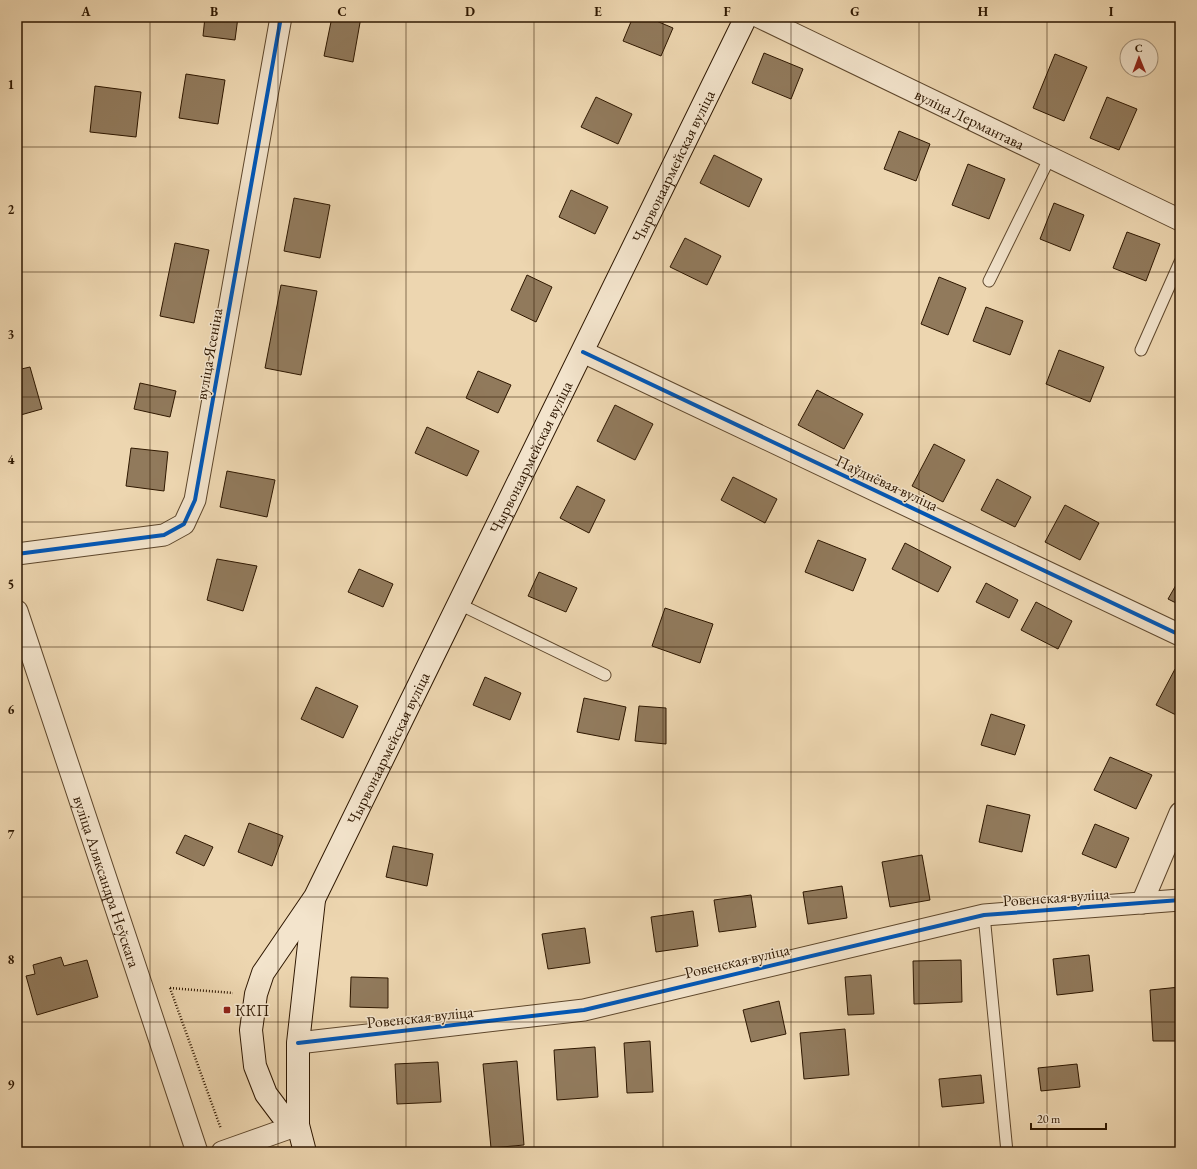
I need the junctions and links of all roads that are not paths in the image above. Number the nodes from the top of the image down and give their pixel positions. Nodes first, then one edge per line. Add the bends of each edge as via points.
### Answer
1 (281, 17) edge
2 (746, 17) edge
3 (759, 17) edge
4 (1050, 157) junction
5 (1180, 220) edge
6 (1180, 262) edge
7 (989, 281) dead end
8 (1141, 350) dead end
9 (583, 352) junction
10 (17, 554) edge
11 (459, 604) junction
12 (17, 611) edge
13 (1180, 635) edge
14 (605, 675) dead end
15 (1180, 813) edge
16 (315, 897) junction
17 (1180, 900) edge
18 (1142, 903) junction
19 (984, 915) junction
20 (298, 1043) junction
21 (298, 1125) junction
22 (225, 1151) edge
23 (197, 1152) edge
24 (305, 1152) edge
25 (1007, 1152) edge

1 - 10 street, вуліца Ясеніна via 195,500 184,524 164,535
2 - 9 main road, Чырвонаармейская вуліца
3 - 4 street, вуліца Лермантава
4 - 5 street, вуліца Лермантава
4 - 7 lane
6 - 8 lane
9 - 11 main road, Чырвонаармейская вуліца
9 - 13 street, Паўднёвая вуліца
11 - 14 lane
11 - 16 main road, Чырвонаармейская вуліца
12 - 23 street, вуліца Аляксандра Неўскага
15 - 18 street
16 - 20 main road, Чырвонаармейская вуліца
16 - 21 main road, Чырвонаармейская вуліца via 263,973 256,994 251,1030 256,1066 266,1094 281,1114
17 - 18 street, Ровенская вуліца
18 - 19 street, Ровенская вуліца
19 - 20 street, Ровенская вуліца via 584,1010
19 - 25 lane
20 - 21 main road, Чырвонаармейская вуліца
21 - 22 street
21 - 24 main road, Чырвонаармейская вуліца

